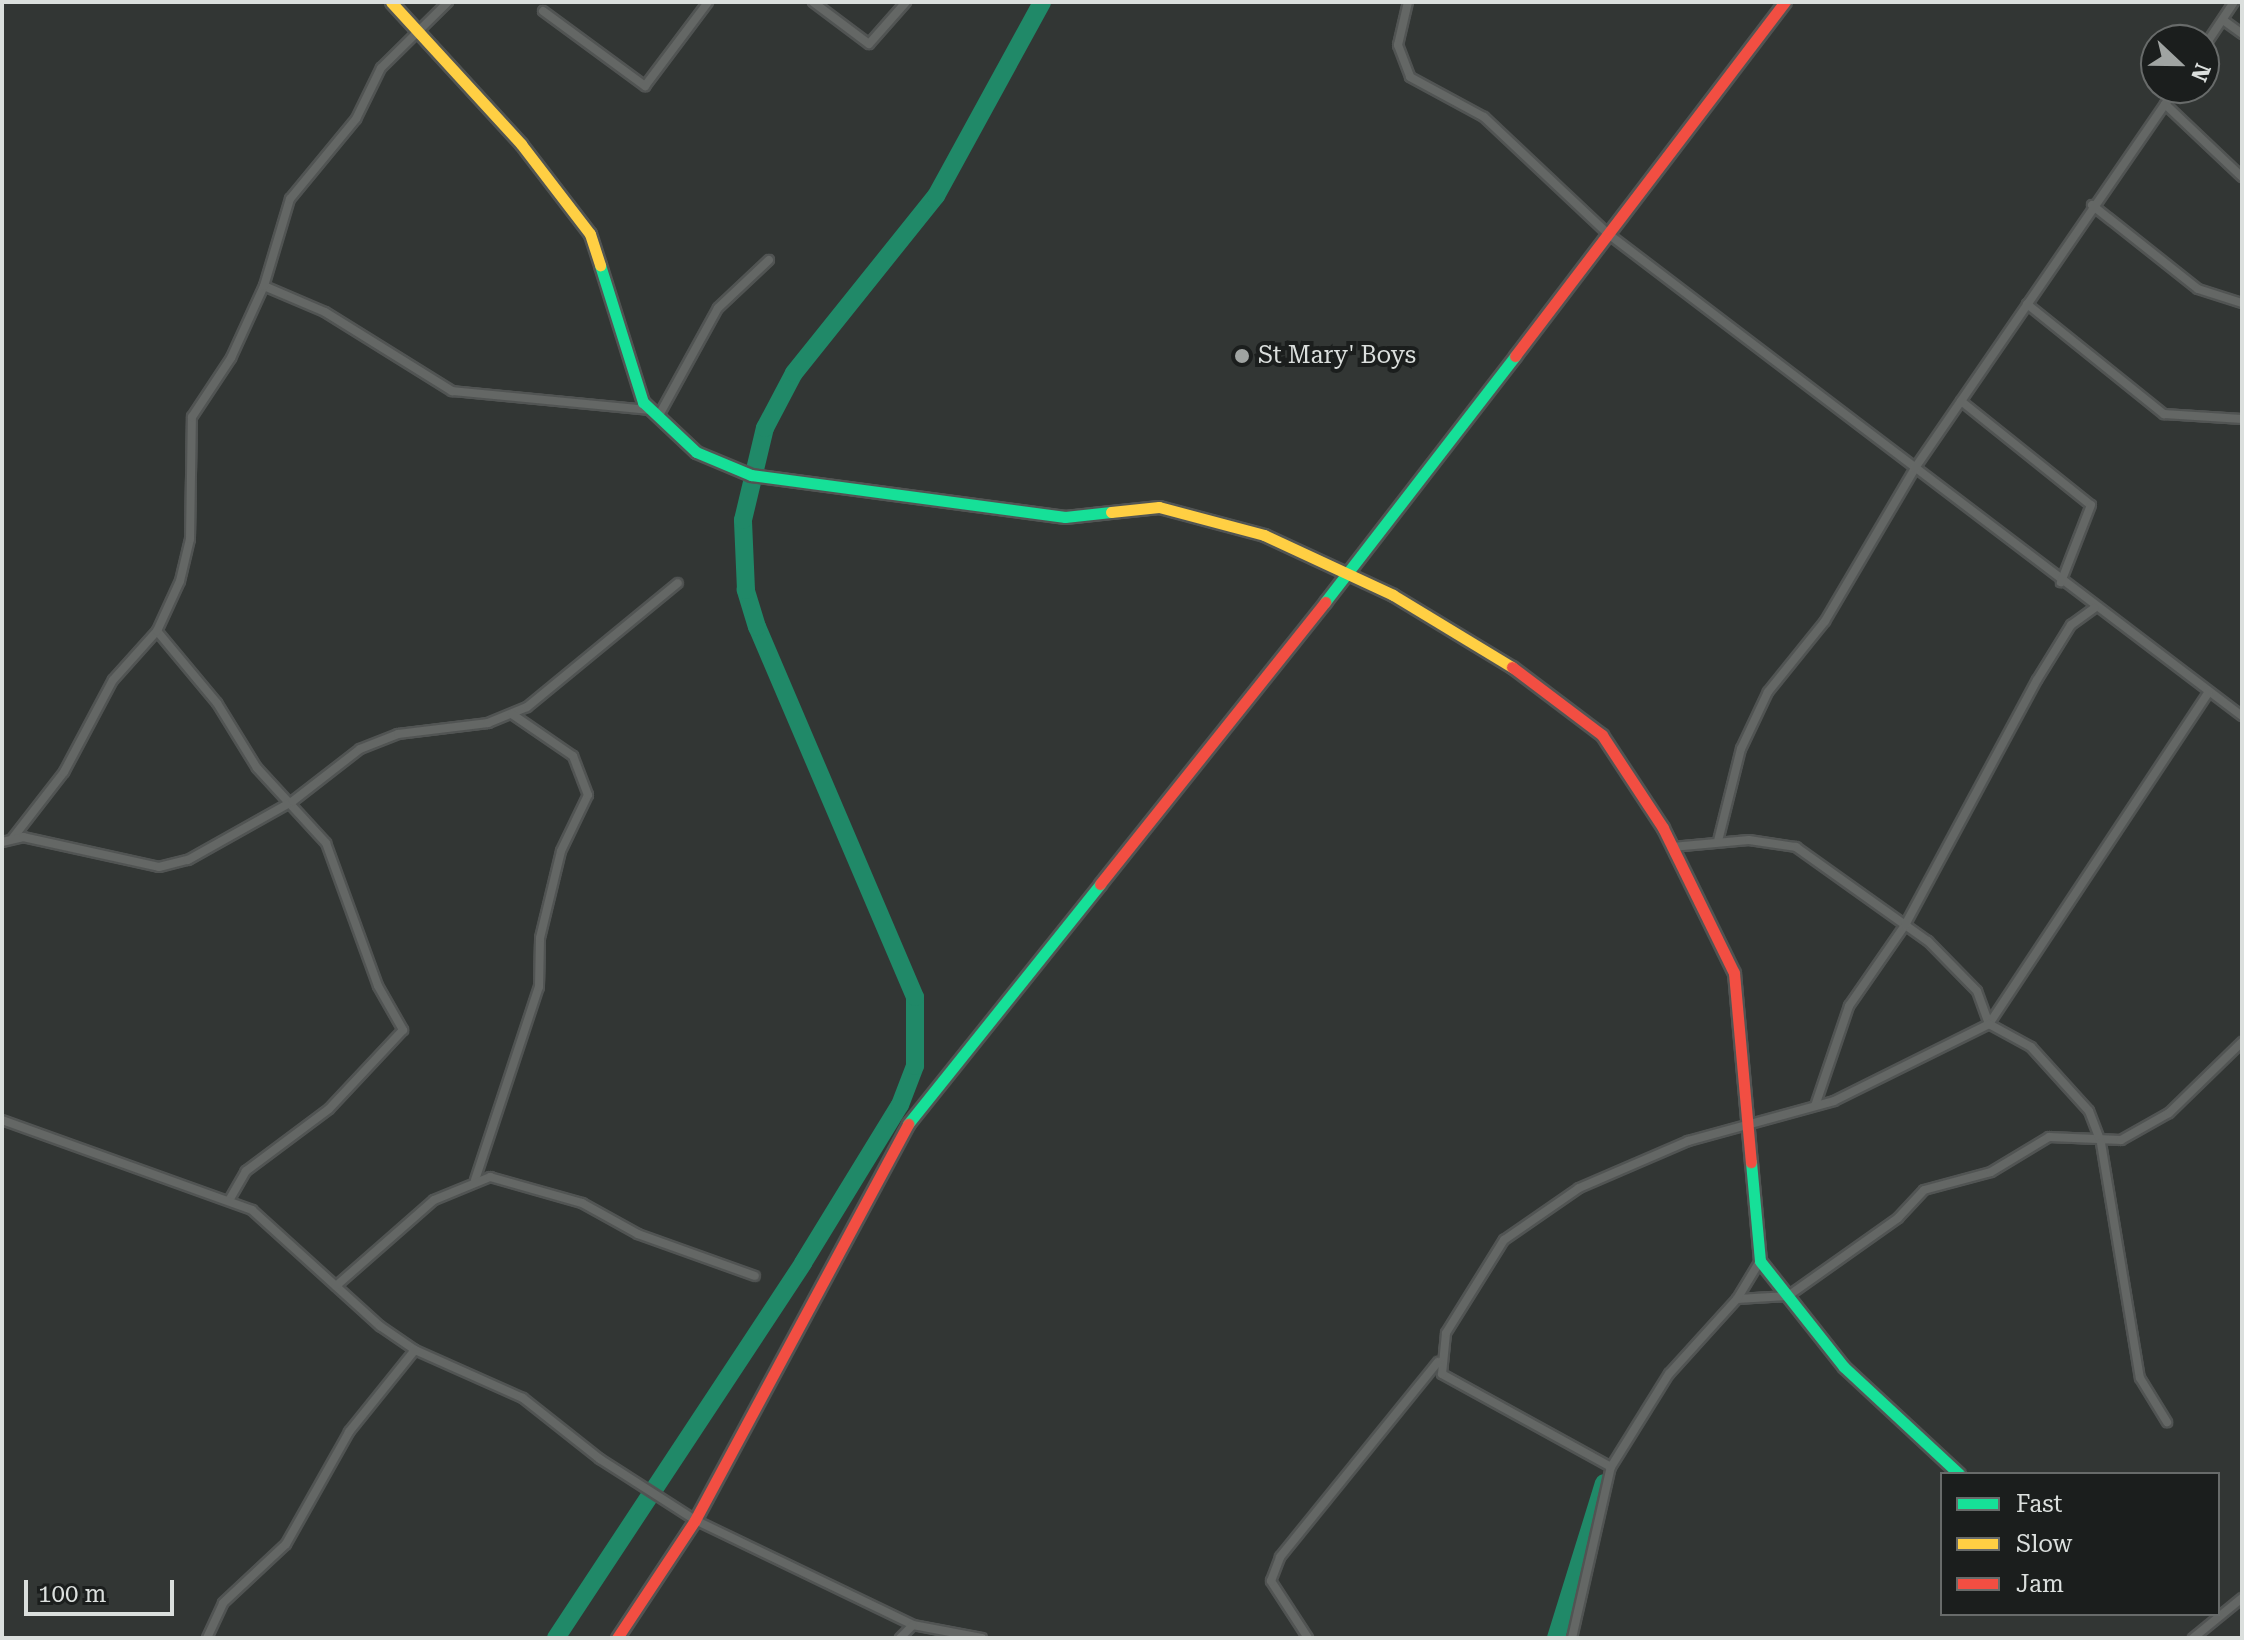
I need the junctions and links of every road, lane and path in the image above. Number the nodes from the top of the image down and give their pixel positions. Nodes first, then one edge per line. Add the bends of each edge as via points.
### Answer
1 (391, 2) edge
2 (448, 2) edge
3 (708, 2) edge
4 (813, 2) edge
5 (906, 2) edge
6 (1408, 2) edge
7 (1785, 2) edge
8 (2234, 2) edge
9 (543, 11) dead end
10 (2223, 20) junction
11 (2220, 24) edge
12 (415, 32) junction
13 (2242, 34) edge
14 (2165, 104) joint
15 (2242, 177) edge
16 (2092, 205) junction
17 (1607, 233) junction
18 (769, 260) dead end
19 (264, 286) junction
20 (2242, 303) edge
21 (2027, 304) junction
22 (1961, 401) junction
23 (654, 413) junction
24 (2242, 419) edge
25 (1915, 468) junction
26 (1351, 570) junction
27 (2061, 582) junction
28 (678, 583) dead end
29 (2094, 608) junction
30 (157, 631) junction
31 (2209, 692) junction
32 (512, 714) junction
33 (2242, 716) edge
34 (293, 801) junction
35 (7, 840) edge
36 (1718, 841) junction
37 (1672, 847) junction
38 (1905, 925) junction
39 (1989, 1024) junction
40 (2242, 1042) edge
41 (1815, 1106) junction
42 (2, 1120) edge
43 (1748, 1122) junction
44 (2101, 1143) junction
45 (475, 1180) junction
46 (229, 1200) junction
47 (1760, 1261) junction
48 (755, 1276) dead end
49 (336, 1286) junction
50 (1788, 1296) junction
51 (1737, 1299) junction
52 (415, 1350) junction
53 (1438, 1362) junction
54 (2167, 1422) dead end
55 (1611, 1467) junction
56 (1957, 1472) edge
57 (695, 1520) junction
58 (2242, 1598) edge
59 (2220, 1614) edge
60 (2200, 1616) edge
61 (2218, 1616) edge
62 (2207, 1624) junction
63 (913, 1625) junction
64 (207, 1638) edge
65 (617, 1638) edge
66 (900, 1638) edge
67 (982, 1638) edge
68 (1308, 1638) edge
69 (1572, 1638) edge
70 (2193, 1638) edge

1 - 12 street
2 - 12 street
3 - 9 street via 645,86
4 - 5 street via 869,44
6 - 17 street via 1398,45 1405,71 1484,117
7 - 17 street
8 - 10 street
10 - 11 street
10 - 13 street
12 - 19 street via 381,68 356,119 290,199
12 - 23 street via 521,144 590,234 634,381
14 - 15 street
14 - 16 street
16 - 20 street via 2198,289
16 - 21 street
17 - 25 street
17 - 26 street
18 - 23 street via 718,308
19 - 23 street via 325,312 452,391
19 - 30 street via 231,358 192,417 190,539
21 - 22 street
21 - 24 street via 2164,414
22 - 25 street
22 - 27 street via 2091,505
23 - 26 street via 696,452 751,475 1065,517 1159,507 1264,535
25 - 27 street
25 - 36 street via 1832,611 1753,717
26 - 37 street via 1529,677 1602,735
26 - 57 street via 910,1121
27 - 29 street
28 - 32 street via 594,659
29 - 31 street
29 - 38 street via 2071,625 2037,680
30 - 34 street via 217,703 257,768
30 - 35 street via 118,672 64,772
31 - 33 street
31 - 39 street
32 - 34 street via 398,734 360,749
32 - 45 street via 573,756 588,795 561,851 540,938 536,998
34 - 35 street via 188,860 159,867
34 - 46 street via 326,843 378,986 403,1030 329,1109 246,1171
36 - 37 street
36 - 38 street via 1796,847
37 - 43 street via 1734,973
38 - 39 street via 1977,991
38 - 41 street via 1837,1028
39 - 41 street
39 - 44 street via 2031,1047 2079,1093
40 - 44 street via 2169,1113
41 - 43 street
42 - 46 street
43 - 47 street
43 - 53 street via 1579,1188 1504,1240 1446,1333
44 - 50 street via 2049,1137 1991,1172 1924,1190 1898,1218
44 - 54 street via 2140,1378
45 - 48 street via 490,1177 582,1203 638,1234
45 - 49 street via 379,1241
46 - 49 street via 269,1221
47 - 50 street
47 - 51 street
49 - 52 street
50 - 51 street
50 - 56 street via 1844,1367
51 - 55 street via 1669,1374
52 - 57 street via 523,1398 600,1459
52 - 64 street via 349,1432 286,1544 223,1603
53 - 55 street via 1442,1374
53 - 68 street via 1280,1557 1271,1581
55 - 69 street
57 - 63 street
57 - 65 street
58 - 59 street
60 - 62 street
61 - 62 street
62 - 70 street
63 - 66 street
63 - 67 street

